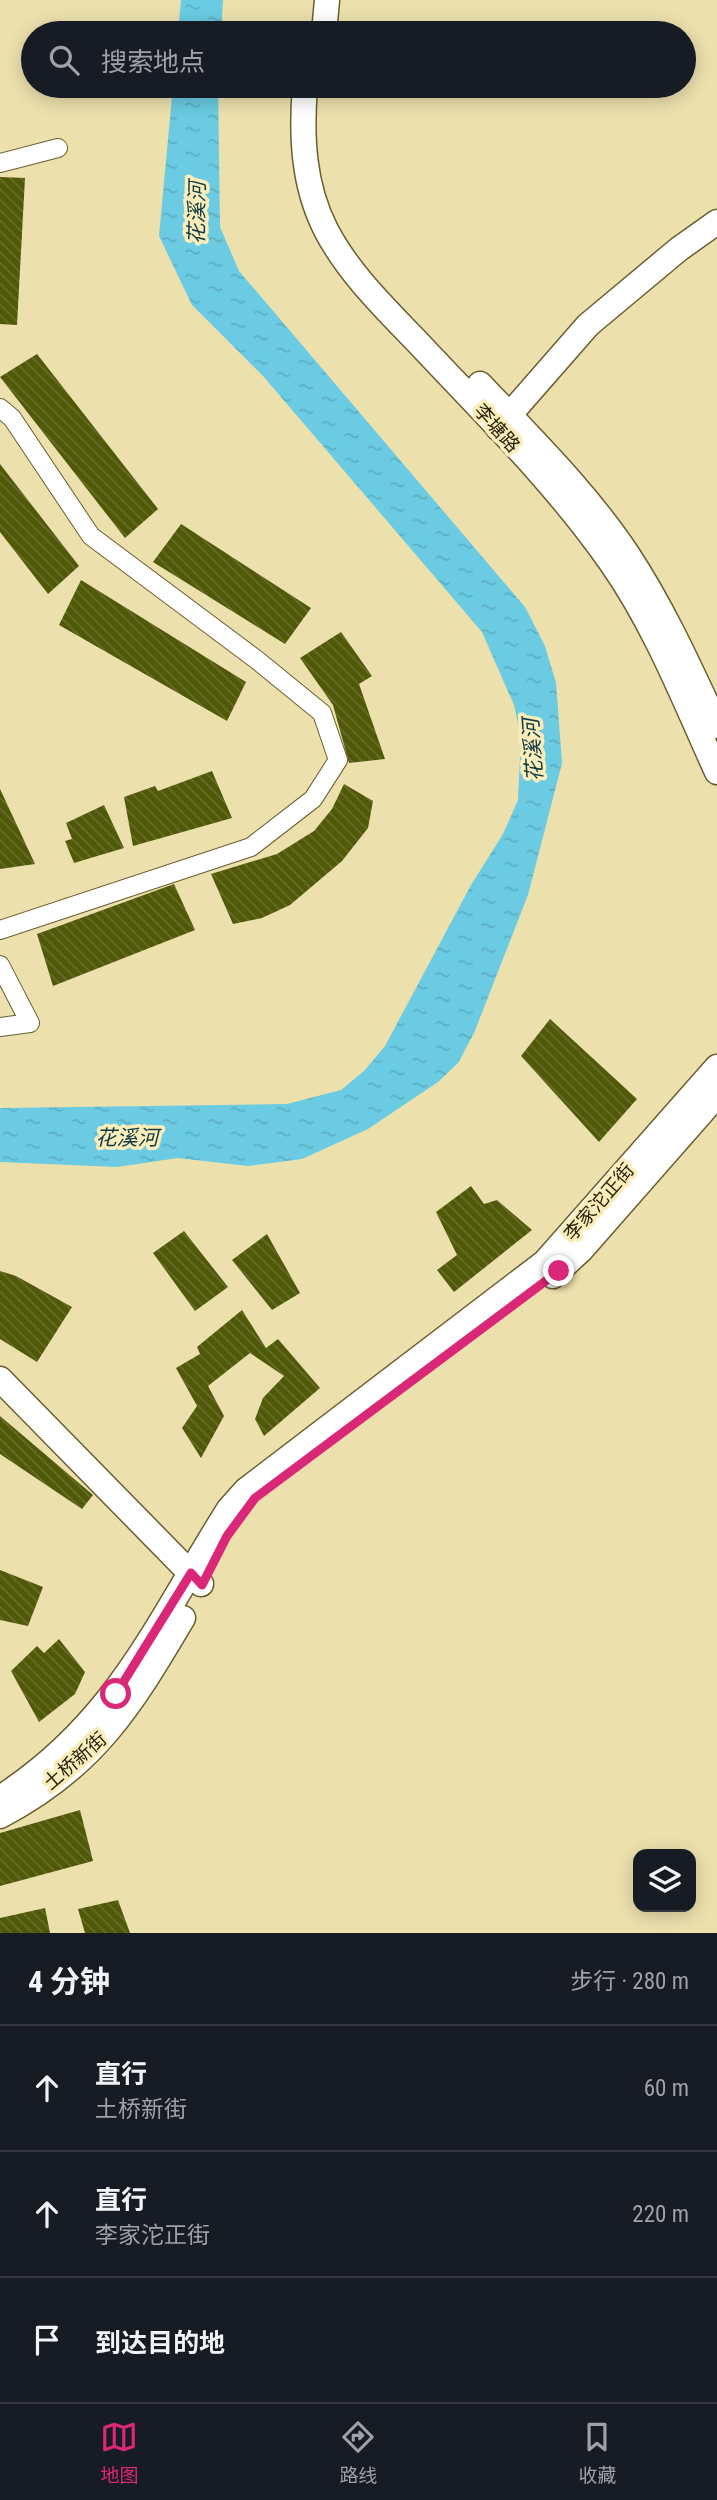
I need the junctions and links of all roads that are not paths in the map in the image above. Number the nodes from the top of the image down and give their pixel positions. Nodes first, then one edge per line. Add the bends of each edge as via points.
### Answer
1 (311, 0) edge
2 (327, 0) edge
3 (309, 21) edge
4 (325, 21) edge
5 (304, 98) edge
6 (320, 98) edge
7 (58, 148) dead end
8 (0, 163) edge
9 (717, 222) edge
10 (0, 408) edge
11 (504, 422) junction
12 (709, 688) edge
13 (717, 726) edge
14 (717, 772) edge
15 (0, 930) edge
16 (0, 965) edge
17 (0, 1027) edge
18 (717, 1067) edge
19 (717, 1095) edge
20 (0, 1379) edge
21 (196, 1579) junction
22 (0, 1798) edge
23 (0, 1816) edge

1 - 3 main road
2 - 4 main road
5 - 11 main road, 李塘路 via 301,133 306,168 326,229 361,282
6 - 11 main road, 李塘路 via 320,163 338,222 372,271
7 - 8 street
9 - 11 main road via 588,325
10 - 15 street via 12,418 91,536 321,713 338,760 313,799 251,847
11 - 12 main road, 李塘路 via 599,516
11 - 14 main road, 李塘路 via 612,564 657,643
12 - 13 main road, 李塘路
16 - 17 street via 30,1023
18 - 21 main road, 李家沱正街 via 545,1262 246,1490 229,1509
19 - 21 main road, 李家沱正街 via 559,1271 255,1498
20 - 21 main road
21 - 22 main road, 土桥新街 via 102,1711 45,1767
21 - 23 main road, 土桥新街 via 144,1685 116,1724 57,1779

